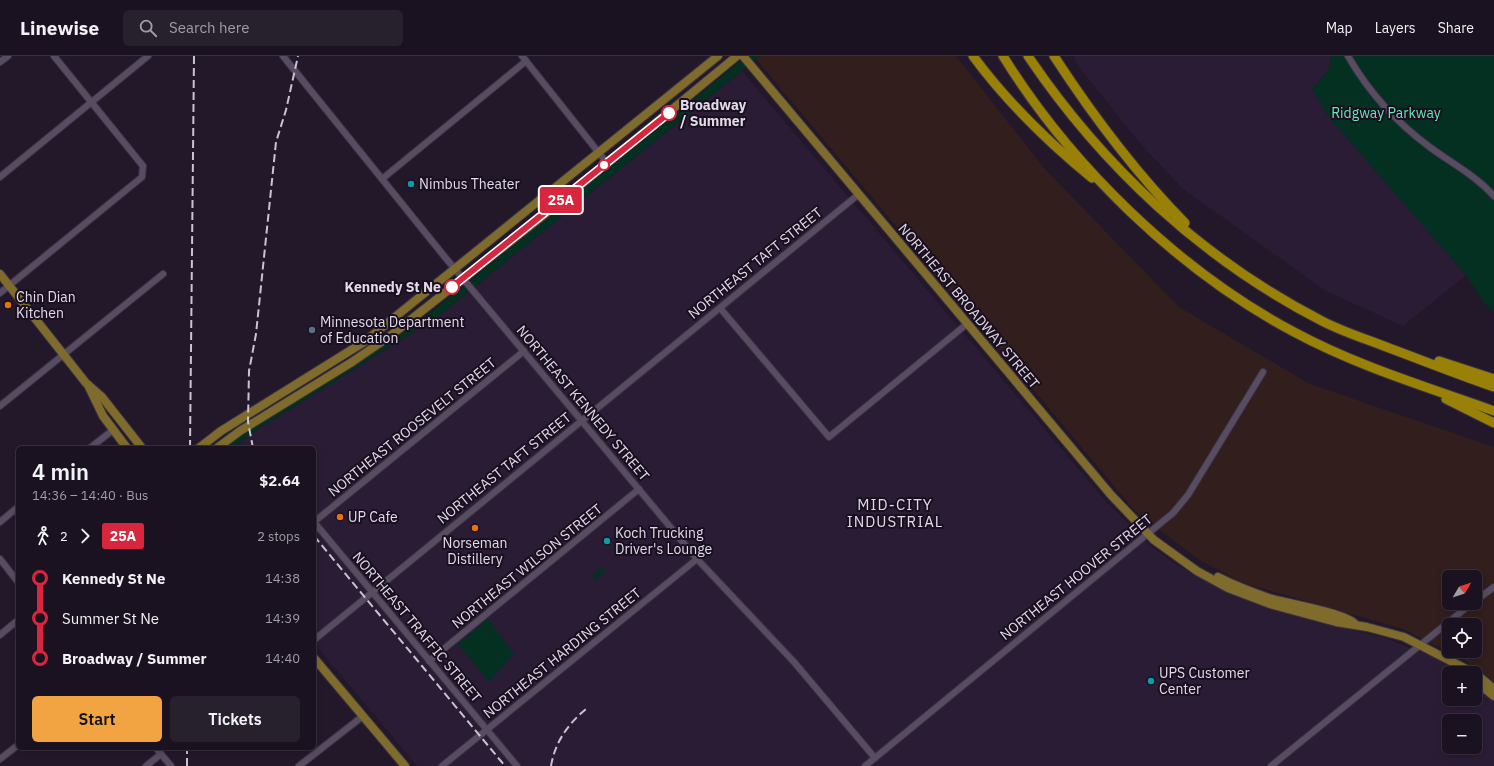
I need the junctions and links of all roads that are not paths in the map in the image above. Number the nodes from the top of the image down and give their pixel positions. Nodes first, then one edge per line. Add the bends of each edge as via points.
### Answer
1 (8, 56) edge
2 (54, 56) edge
3 (148, 56) edge
4 (284, 56) edge
5 (718, 56) edge
6 (738, 56) edge
7 (743, 56) edge
8 (973, 56) edge
9 (1003, 56) edge
10 (1028, 56) edge
11 (1054, 56) edge
12 (1348, 56) edge
13 (524, 58) edge
14 (0, 62) edge
15 (92, 103) junction
16 (599, 153) junction
17 (607, 163) junction
18 (0, 178) edge
19 (382, 179) junction
20 (859, 194) junction
21 (1113, 195) junction
22 (1494, 196) edge
23 (1211, 250) junction
24 (456, 269) junction
25 (0, 274) edge
26 (162, 274) dead end
27 (463, 278) junction
28 (9, 285) junction
29 (0, 292) edge
30 (720, 308) junction
31 (968, 324) junction
32 (1342, 330) junction
33 (524, 351) junction
34 (65, 354) junction
35 (1263, 372) dead end
36 (1494, 379) edge
37 (1411, 381) junction
38 (86, 383) junction
39 (1494, 387) edge
40 (0, 406) edge
41 (1494, 411) edge
42 (582, 420) junction
43 (1494, 423) edge
44 (113, 430) junction
45 (93, 446) edge
46 (125, 446) edge
47 (140, 446) edge
48 (201, 446) edge
49 (220, 446) edge
50 (639, 489) junction
51 (16, 509) edge
52 (316, 520) edge
53 (0, 522) edge
54 (316, 524) edge
55 (1148, 534) junction
56 (0, 559) edge
57 (697, 560) junction
58 (16, 579) edge
59 (1494, 587) edge
60 (372, 592) junction
61 (1482, 596) edge
62 (1464, 610) edge
63 (16, 622) edge
64 (0, 634) edge
65 (316, 638) edge
66 (1421, 645) junction
67 (316, 660) edge
68 (429, 661) junction
69 (1459, 666) edge
70 (1482, 679) edge
71 (1482, 687) edge
72 (1494, 689) edge
73 (1494, 696) edge
74 (363, 716) junction
75 (487, 730) junction
76 (16, 747) edge
77 (158, 750) edge
78 (161, 754) junction
79 (875, 758) junction
80 (0, 759) edge
81 (868, 765) edge
82 (146, 766) edge
83 (171, 766) edge
84 (299, 766) edge
85 (404, 766) edge
86 (442, 766) edge
87 (517, 766) edge
88 (1271, 766) edge

1 - 14 street
2 - 15 street
3 - 15 street
4 - 19 street, NORTHEAST KENNEDY STREET
5 - 16 main road
6 - 17 main road
7 - 20 main road, NORTHEAST BROADWAY STREET
8 - 21 highway via 986,74 1041,133
9 - 21 highway via 1037,106
10 - 23 highway via 1075,122 1119,170
11 - 23 highway via 1099,124
12 - 22 street via 1367,86 1394,117 1475,178
13 - 16 street
13 - 19 street
15 - 18 street
15 - 28 street via 143,166 142,177
16 - 17 street
16 - 24 main road
17 - 27 main road
19 - 24 street, NORTHEAST KENNEDY STREET
20 - 30 street, NORTHEAST TAFT STREET
20 - 31 main road, NORTHEAST BROADWAY STREET
21 - 37 highway via 1180,255 1262,314 1328,349
23 - 32 highway via 1272,294
24 - 27 street, NORTHEAST KENNEDY STREET
24 - 48 main road via 364,342
25 - 28 main road
26 - 34 street
27 - 33 street, NORTHEAST KENNEDY STREET
27 - 49 main road via 376,347
28 - 29 street
28 - 34 main road
30 - 31 street via 829,437
30 - 42 street, NORTHEAST TAFT STREET
31 - 55 main road, NORTHEAST BROADWAY STREET via 1111,495
32 - 36 highway
32 - 39 highway
33 - 42 street, NORTHEAST KENNEDY STREET
33 - 52 street, NORTHEAST ROOSEVELT STREET
34 - 38 main road
34 - 40 street
35 - 55 street, NORTHEAST HOOVER STREET via 1182,504
37 - 41 highway
37 - 43 highway
38 - 44 main road via 95,403
38 - 47 main road via 102,397
42 - 50 street, NORTHEAST KENNEDY STREET
42 - 60 street, NORTHEAST TAFT STREET
44 - 45 street
44 - 46 main road
50 - 57 street, NORTHEAST KENNEDY STREET
50 - 68 street, NORTHEAST WILSON STREET
51 - 53 street
54 - 60 street, NORTHEAST TRAFFIC STREET
55 - 66 main road, NORTHEAST BROADWAY STREET via 1211,580 1258,600 1351,626 1393,634
55 - 79 street, NORTHEAST HOOVER STREET
56 - 58 street
57 - 75 street, NORTHEAST HARDING STREET
57 - 79 street, NORTHEAST KENNEDY STREET via 794,662
59 - 61 street
60 - 65 street, NORTHEAST TAFT STREET
60 - 68 street, NORTHEAST TRAFFIC STREET
62 - 66 street
63 - 64 street
66 - 69 main road, NORTHEAST BROADWAY STREET
66 - 88 street
67 - 74 main road
68 - 75 street, NORTHEAST TRAFFIC STREET
70 - 72 main road, NORTHEAST BROADWAY STREET
71 - 73 main road
74 - 84 street
74 - 85 main road
75 - 86 street, NORTHEAST HARDING STREET
75 - 87 street, NORTHEAST TRAFFIC STREET
76 - 80 street
77 - 78 street
78 - 82 street
78 - 83 street
79 - 81 street, NORTHEAST HOOVER STREET

